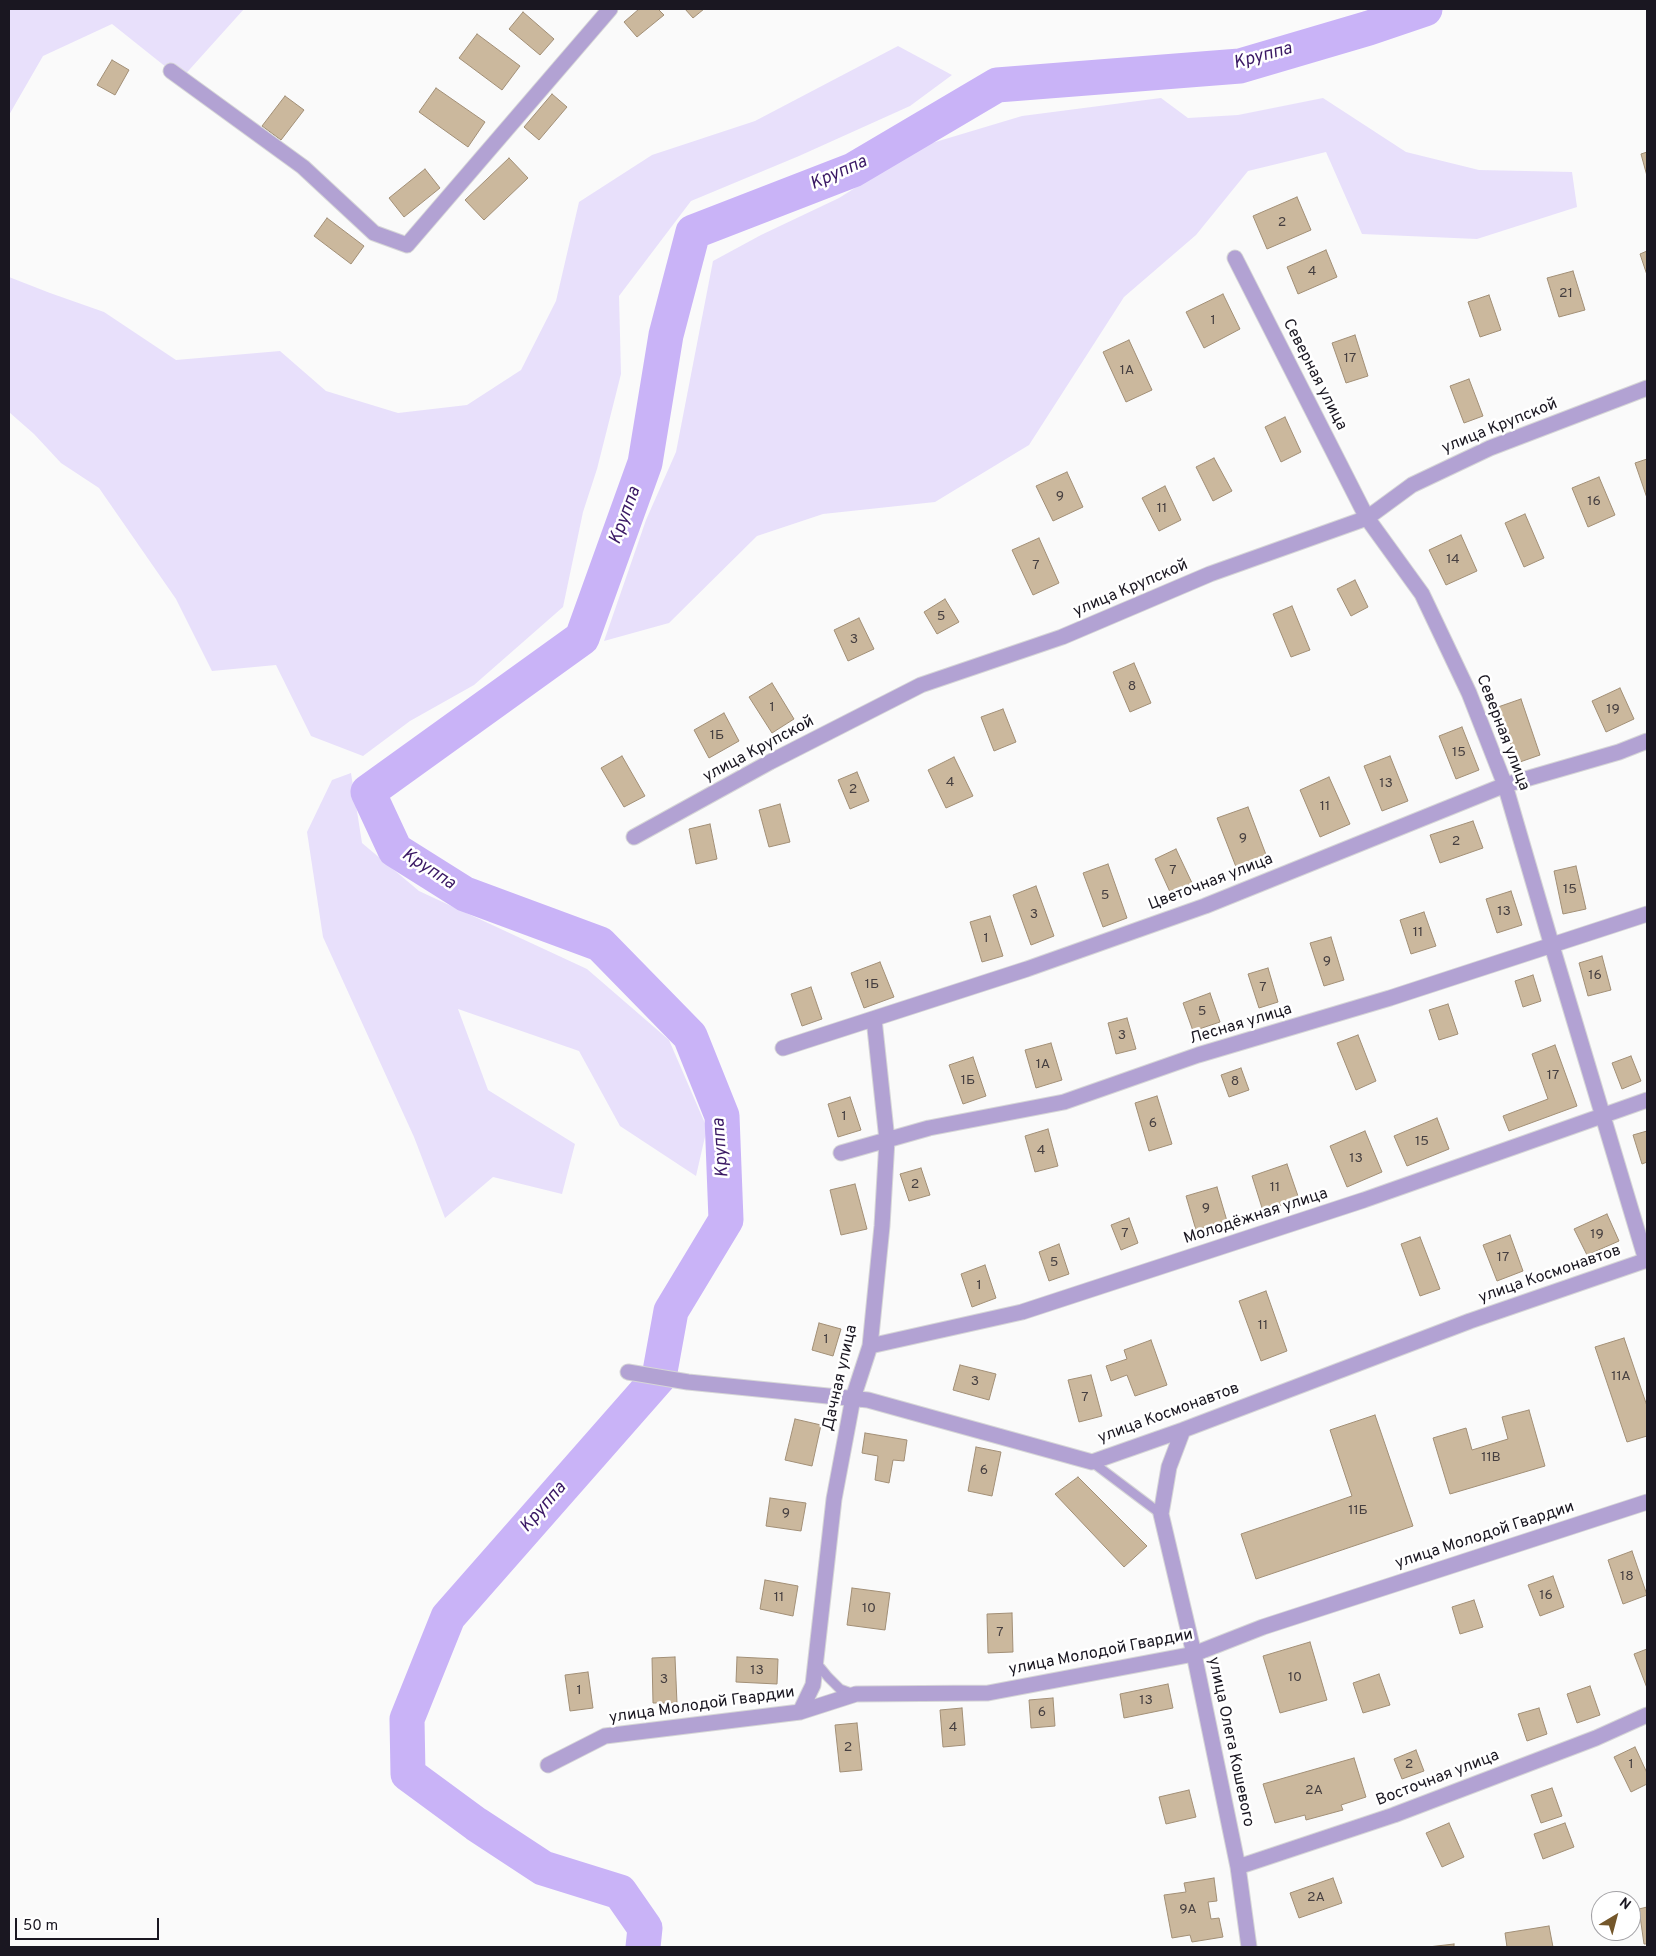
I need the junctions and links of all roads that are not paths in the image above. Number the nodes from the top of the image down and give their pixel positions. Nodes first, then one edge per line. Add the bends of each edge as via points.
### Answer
1 (610, 9) edge
2 (171, 71) dead end
3 (1235, 258) dead end
4 (1647, 388) edge
5 (1367, 518) junction
6 (1647, 741) edge
7 (1506, 785) junction
8 (634, 838) dead end
9 (1647, 914) edge
10 (1552, 946) junction
11 (874, 1019) junction
12 (784, 1048) dead end
13 (1647, 1100) edge
14 (1604, 1116) junction
15 (887, 1140) junction
16 (841, 1153) dead end
17 (1647, 1260) edge
18 (870, 1346) junction
19 (628, 1372) dead end
20 (853, 1398) junction
21 (1183, 1430) junction
22 (1092, 1462) junction
23 (1647, 1502) edge
24 (1161, 1514) junction
25 (1194, 1654) junction
26 (815, 1661) junction
27 (856, 1694) junction
28 (800, 1712) junction
29 (1647, 1714) edge
30 (548, 1765) dead end
31 (1238, 1867) junction
32 (1249, 1947) edge

1 - 2 street via 408,246 374,232 303,168
3 - 5 street, Северная улица
4 - 5 street, улица Крупской via 1490,448 1438,472 1412,485
5 - 7 street, Северная улица via 1422,594 1470,693
5 - 8 street, улица Крупской via 1210,574 1062,637 921,685 770,762
6 - 7 street, Цветочная улица
7 - 10 street, Северная улица
7 - 11 street, Цветочная улица via 1205,906
9 - 10 street, Лесная улица
10 - 14 street, Северная улица
10 - 15 street, Лесная улица via 1198,1055 1064,1102 929,1128
11 - 12 street, Цветочная улица
11 - 15 street, Дачная улица
13 - 14 street, Молодёжная улица
14 - 17 street, Северная улица
14 - 18 street, Молодёжная улица via 1354,1203 1022,1312
15 - 16 street, Лесная улица
15 - 18 street, Дачная улица
17 - 21 street, улица Космонавтов via 1470,1321
18 - 20 street, Дачная улица
19 - 20 street, улица Космонавтов via 688,1382
20 - 22 street, улица Космонавтов
20 - 26 street, Дачная улица via 834,1499
21 - 22 street, улица Космонавтов
21 - 24 street, улица Олега Кошевого via 1169,1467
22 - 24 lane
23 - 25 street, улица Молодой Гвардии via 1263,1627
24 - 25 street, улица Олега Кошевого
25 - 27 street, улица Молодой Гвардии via 988,1693
25 - 31 street, улица Олега Кошевого
26 - 27 lane via 840,1689
26 - 28 street, Дачная улица via 813,1685
27 - 28 street, улица Молодой Гвардии
28 - 30 street, улица Молодой Гвардии via 605,1736
29 - 31 street, Восточная улица via 1596,1738 1394,1815
31 - 32 street, улица Олега Кошевого

